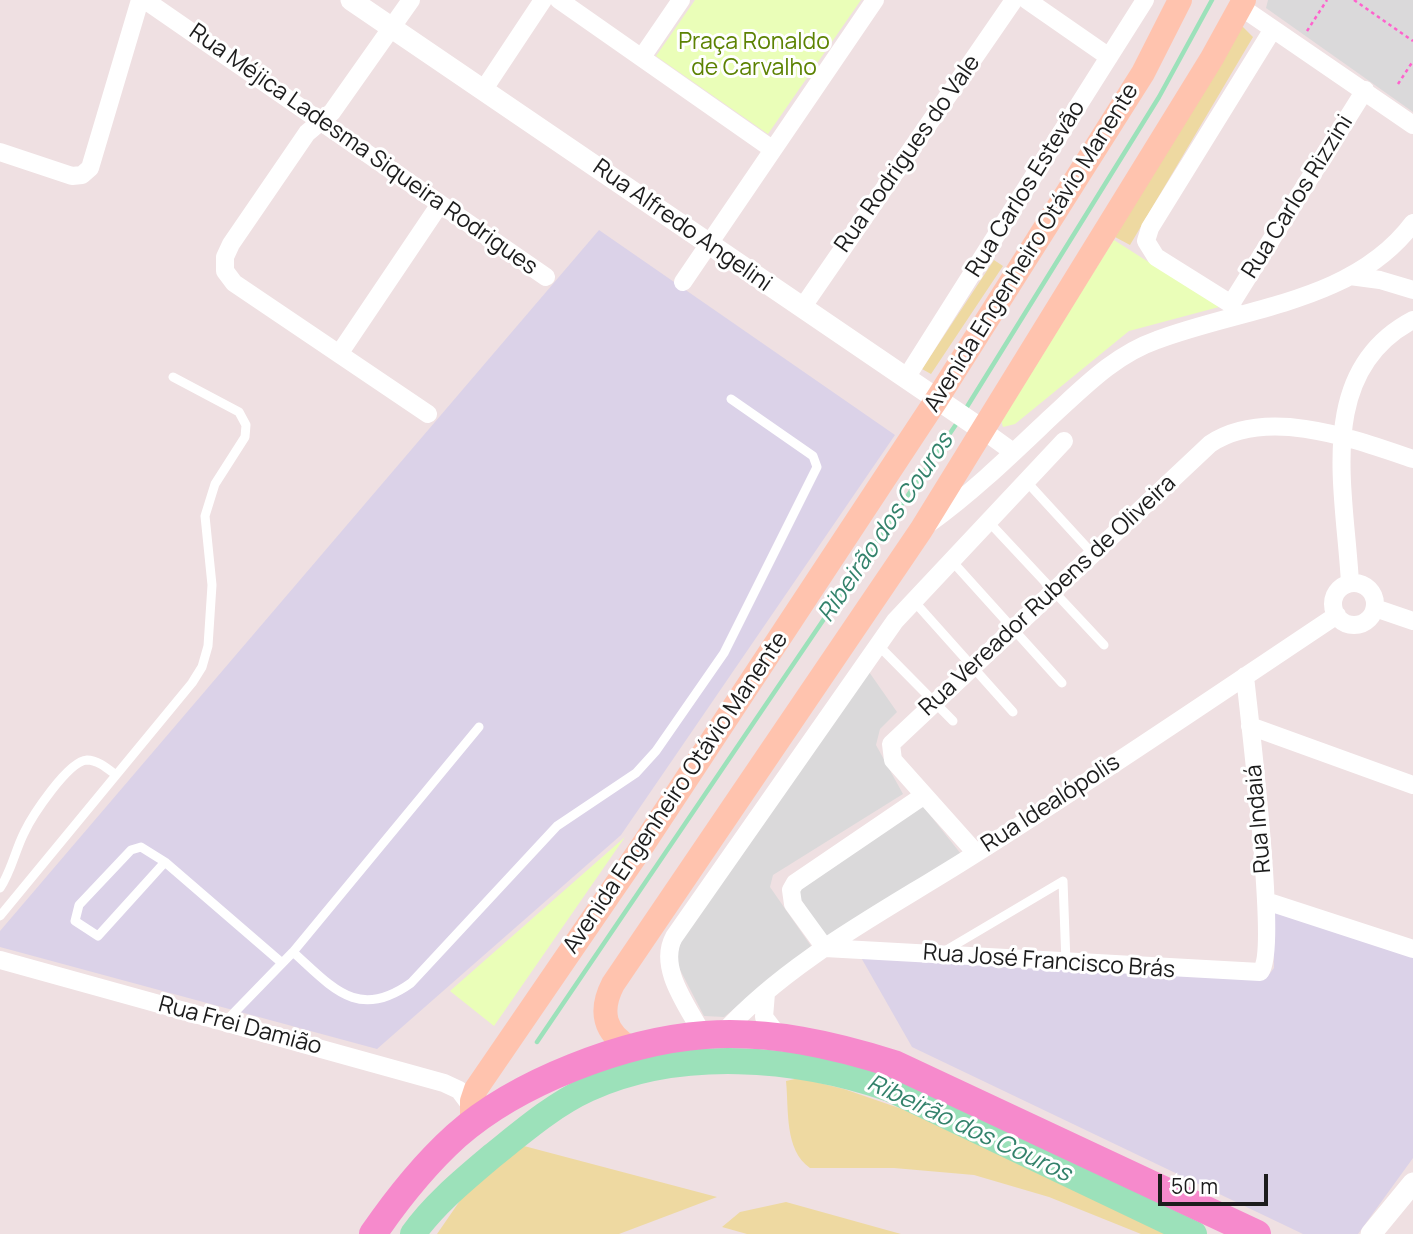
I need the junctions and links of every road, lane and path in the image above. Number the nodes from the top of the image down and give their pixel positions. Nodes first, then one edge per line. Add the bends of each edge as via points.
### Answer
1 (143, 0) edge
2 (351, 0) edge
3 (411, 0) edge
4 (543, 0) edge
5 (559, 0) edge
6 (681, 0) edge
7 (875, 0) edge
8 (1014, 0) edge
9 (1027, 0) edge
10 (1145, 0) edge
11 (1180, 0) edge
12 (1327, 0) edge
13 (1354, 0) edge
14 (1239, 2) edge
15 (392, 28) junction
16 (1273, 29) junction
17 (1307, 32) dead end
18 (1413, 41) edge
19 (642, 57) junction
20 (1110, 57) junction
21 (1413, 61) edge
22 (1398, 84) dead end
23 (484, 89) junction
24 (1364, 90) junction
25 (320, 122) junction
26 (1413, 125) edge
27 (772, 149) junction
28 (0, 152) edge
29 (440, 204) junction
30 (1413, 223) edge
31 (708, 244) junction
32 (1389, 252) junction
33 (1350, 276) junction
34 (546, 277) dead end
35 (683, 282) dead end
36 (1405, 287) edge
37 (802, 308) junction
38 (1234, 310) junction
39 (1413, 320) edge
40 (339, 354) junction
41 (173, 377) dead end
42 (906, 378) junction
43 (731, 399) dead end
44 (943, 403) junction
45 (428, 414) dead end
46 (979, 428) junction
47 (1341, 435) junction
48 (1065, 441) dead end
49 (1013, 452) junction
50 (1413, 459) edge
51 (1026, 481) junction
52 (988, 521) junction
53 (921, 530) junction
54 (1092, 552) junction
55 (951, 560) junction
56 (1350, 583) junction
57 (1053, 592) junction
58 (912, 599) junction
59 (1375, 608) junction
60 (1337, 615) junction
61 (1413, 621) edge
62 (1013, 629) junction
63 (878, 645) junction
64 (1104, 645) dead end
65 (972, 667) junction
66 (1245, 676) junction
67 (1062, 683) dead end
68 (935, 702) junction
69 (1013, 712) dead end
70 (953, 721) dead end
71 (1250, 726) junction
72 (479, 727) dead end
73 (116, 775) junction
74 (1413, 785) edge
75 (923, 796) junction
76 (976, 853) junction
77 (165, 863) junction
78 (0, 888) edge
79 (1266, 901) junction
80 (0, 916) edge
81 (825, 948) junction
82 (1413, 949) edge
83 (293, 952) junction
84 (939, 955) junction
85 (0, 960) edge
86 (1266, 961) joint
87 (1066, 962) junction
88 (282, 963) junction
89 (766, 993) junction
90 (225, 1022) junction
91 (712, 1035) junction
92 (780, 1038) junction
93 (631, 1048) junction
94 (471, 1115) junction
95 (1413, 1183) edge
96 (373, 1234) edge
97 (1257, 1234) edge
98 (1371, 1234) edge

1 - 25 street, Rua Méjica Ladesma Siqueira Rodrigues
1 - 28 street via 90,168 72,176
2 - 15 street, Rua Alfredo Angelini
3 - 15 street
4 - 23 street
5 - 19 street
6 - 19 street
7 - 27 street
8 - 37 street, Rua Rodrigues do Vale
9 - 20 street
10 - 20 street, Rua Carlos Estevão
11 - 44 main road, Avenida Engenheiro Otávio Manente via 1143,73
12 - 17 path
13 - 18 path
14 - 16 street
14 - 46 main road
15 - 23 street, Rua Alfredo Angelini
15 - 25 street
16 - 24 street
16 - 38 street via 1146,241 1156,257
19 - 27 street
20 - 42 street, Rua Carlos Estevão
21 - 22 path
23 - 31 street, Rua Alfredo Angelini
24 - 26 street
24 - 38 street, Rua Carlos Rizzini
25 - 29 street, Rua Méjica Ladesma Siqueira Rodrigues
25 - 40 street via 307,133 230,244 225,271 234,283
27 - 31 street
29 - 34 street, Rua Méjica Ladesma Siqueira Rodrigues
29 - 40 street
30 - 32 street
31 - 35 street
31 - 37 street, Rua Alfredo Angelini
32 - 33 street
32 - 36 street via 1389,272
33 - 36 street
33 - 38 street via 1296,299
37 - 42 street, Rua Alfredo Angelini
38 - 49 street via 1123,356 1091,379
39 - 47 street via 1384,337 1361,365
40 - 45 street
41 - 73 lane via 239,412 246,425 245,438 215,484 205,516 212,584 202,667
42 - 44 street, Rua Alfredo Angelini
43 - 83 lane via 813,456 817,467 724,653 656,751 636,773 557,827 394,996 373,1002 355,1000 337,991
44 - 46 street, Rua Alfredo Angelini
44 - 94 main road, Avenida Engenheiro Otávio Manente via 477,1089
46 - 49 street, Rua Alfredo Angelini
46 - 53 main road
47 - 50 street, Rua Vereador Rubens de Oliveira
47 - 54 street, Rua Vereador Rubens de Oliveira via 1286,428 1223,436
47 - 56 street
48 - 51 street
49 - 53 street
51 - 52 street
51 - 54 lane
52 - 55 street
52 - 57 lane
53 - 93 main road via 613,984 605,1003 605,1021 615,1038
54 - 57 street, Rua Vereador Rubens de Oliveira
55 - 58 street
55 - 62 lane
56 - 59 street via 1370,589
56 - 60 street via 1335,596
57 - 62 street, Rua Vereador Rubens de Oliveira
57 - 64 lane
58 - 63 street
58 - 65 lane
59 - 60 street via 1368,620 1354,625
59 - 61 street
60 - 66 street, Rua Idealópolis
62 - 65 street, Rua Vereador Rubens de Oliveira
62 - 67 lane
63 - 68 lane
63 - 91 street via 671,942 672,975
65 - 68 street, Rua Vereador Rubens de Oliveira
65 - 69 lane
66 - 71 street, Rua Indaiá
66 - 76 street, Rua Idealópolis
68 - 70 lane
68 - 75 street, Rua Vereador Rubens de Oliveira via 894,739 890,749 893,760
71 - 74 street
71 - 79 street, Rua Indaiá
72 - 83 lane
73 - 78 lane via 87,760 65,774 24,832
73 - 80 lane
75 - 76 street, Rua Vereador Rubens de Oliveira
75 - 81 street via 790,890 793,904
76 - 81 street, Rua Idealópolis
77 - 77 lane via 148,849 131,850 79,905 75,920 99,936
77 - 88 lane
79 - 82 street
79 - 86 street, Rua Indaiá
81 - 84 street, Rua José Francisco Brás
81 - 89 street, Rua Idealópolis
83 - 88 lane
84 - 87 street, Rua José Francisco Brás
84 - 87 lane via 1063,881
85 - 90 street, Rua Frei Damião
86 - 87 street, Rua José Francisco Brás via 1264,969 1252,974
88 - 90 lane
89 - 91 street, Rua Idealópolis
89 - 92 street via 764,1017
90 - 94 street, Rua Frei Damião via 444,1083 458,1090
91 - 92 highway
91 - 93 highway
92 - 97 highway via 848,1049 894,1064
93 - 94 highway
94 - 96 highway
95 - 98 street

